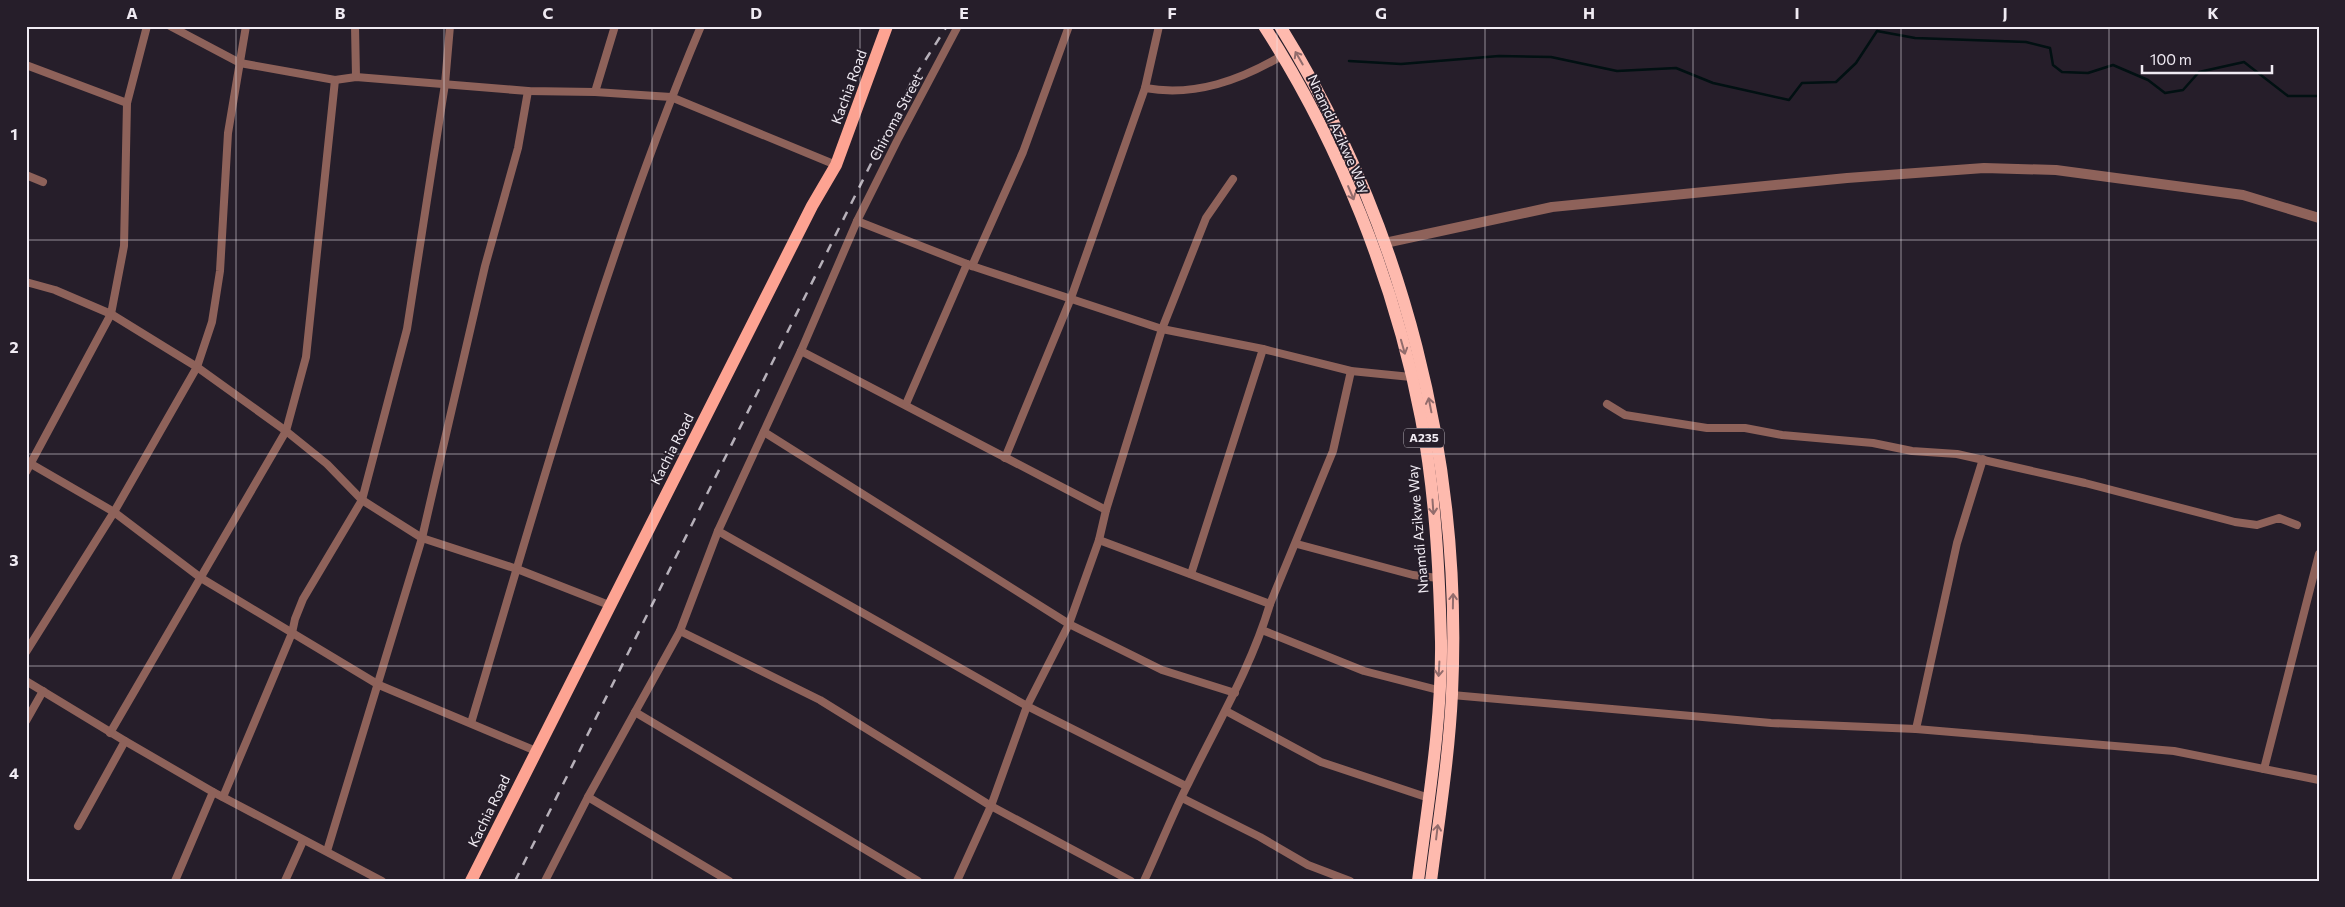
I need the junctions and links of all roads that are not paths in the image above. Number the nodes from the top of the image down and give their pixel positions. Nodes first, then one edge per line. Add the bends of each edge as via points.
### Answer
1 (147, 26) edge
2 (170, 26) edge
3 (246, 26) edge
4 (355, 26) edge
5 (450, 26) edge
6 (616, 26) edge
7 (701, 26) edge
8 (887, 26) edge
9 (958, 26) edge
10 (1069, 26) edge
11 (1159, 26) edge
12 (1264, 26) edge
13 (1280, 26) edge
14 (1283, 55) junction
15 (240, 63) junction
16 (26, 66) edge
17 (356, 77) junction
18 (335, 80) junction
19 (445, 84) junction
20 (1145, 88) junction
21 (528, 91) junction
22 (595, 92) junction
23 (671, 97) junction
24 (127, 103) junction
25 (836, 165) junction
26 (26, 175) edge
27 (1234, 179) dead end
28 (43, 182) dead end
29 (2319, 218) edge
30 (857, 221) junction
31 (1385, 243) junction
32 (970, 265) junction
33 (26, 282) edge
34 (1071, 298) junction
35 (111, 314) junction
36 (1162, 329) junction
37 (1263, 349) junction
38 (801, 351) junction
39 (197, 368) junction
40 (1351, 371) junction
41 (1411, 377) junction
42 (906, 404) junction
43 (1607, 404) dead end
44 (286, 431) junction
45 (764, 432) junction
46 (1005, 458) junction
47 (1984, 459) junction
48 (29, 462) edge
49 (26, 472) edge
50 (362, 500) junction
51 (1106, 510) junction
52 (114, 512) junction
53 (2297, 525) dead end
54 (718, 531) junction
55 (422, 538) junction
56 (1099, 540) junction
57 (1297, 544) junction
58 (2319, 554) edge
59 (517, 569) junction
60 (1192, 574) junction
61 (201, 578) junction
62 (1438, 578) junction
63 (1270, 604) junction
64 (609, 605) junction
65 (1069, 624) junction
66 (1262, 630) junction
67 (680, 631) junction
68 (292, 633) junction
69 (26, 652) edge
70 (26, 681) edge
71 (379, 685) junction
72 (1438, 690) junction
73 (43, 691) junction
74 (1235, 694) junction
75 (1452, 694) junction
76 (1027, 706) junction
77 (635, 712) junction
78 (1226, 712) junction
79 (26, 721) edge
80 (471, 723) junction
81 (1916, 729) junction
82 (110, 733) junction
83 (125, 741) junction
84 (536, 750) junction
85 (2264, 769) junction
86 (2319, 780) edge
87 (1186, 786) junction
88 (213, 792) junction
89 (223, 797) junction
90 (588, 797) junction
91 (1182, 798) junction
92 (1429, 798) junction
93 (991, 806) junction
94 (78, 826) dead end
95 (303, 841) junction
96 (327, 851) junction
97 (175, 881) edge
98 (284, 881) edge
99 (382, 881) edge
100 (472, 881) edge
101 (545, 881) edge
102 (729, 881) edge
103 (918, 881) edge
104 (957, 881) edge
105 (1131, 881) edge
106 (1144, 881) edge
107 (1350, 881) edge
108 (1418, 881) edge
109 (1431, 881) edge

1 - 24 street
2 - 15 street
3 - 15 street
4 - 17 street
5 - 19 street
6 - 22 street
7 - 23 street
8 - 25 main road, Kachia Road
9 - 30 street, Chiroma Street
10 - 32 street via 1023,152
11 - 20 street
12 - 14 highway, Nnamdi Azikwe Way / A235
31 -> 13 highway, Nnamdi Azikwe Way / A235 via 1349,154
14 - 20 street via 1220,84 1193,90
14 -> 41 highway, Nnamdi Azikwe Way / A235 via 1352,194 1381,268
15 - 18 street
15 - 39 street via 228,133 220,271 212,322
16 - 24 street
17 - 18 street
17 - 19 street
18 - 44 street via 306,358
19 - 21 street
19 - 50 street via 407,329
20 - 34 street
21 - 22 street
21 - 55 street via 518,148 485,266
22 - 23 street
23 - 25 street
23 - 59 street via 568,400
24 - 35 street via 124,246
25 - 64 main road, Kachia Road via 812,206
26 - 28 street
27 - 36 street via 1206,218
29 - 31 street via 2243,195 2056,170 1984,168 1552,207
30 - 32 street
30 - 38 street, Chiroma Street
75 -> 31 highway, Nnamdi Azikwe Way / A235 via 1453,581 1440,456 1416,342
32 - 34 street
32 - 42 street
33 - 35 street via 55,290
34 - 36 street
34 - 46 street
35 - 39 street
35 - 48 street
36 - 37 street
36 - 51 street
37 - 40 street
37 - 60 street
38 - 42 street
38 - 45 street, Chiroma Street
39 - 44 street
39 - 52 street
40 - 41 street
40 - 57 street via 1333,451
41 -> 62 highway, Nnamdi Azikwe Way / A235 via 1433,495
42 - 46 street
43 - 47 street via 1625,416 1707,428 1745,428
44 - 50 street via 327,464
44 - 61 street
45 - 54 street, Chiroma Street
45 - 65 street
46 - 51 street
47 - 53 street via 2235,522 2257,525 2279,518
47 - 81 street via 1957,543
48 - 49 street
48 - 52 street
50 - 55 street
50 - 68 street via 304,599
51 - 56 street
52 - 61 street
52 - 69 street
54 - 67 street, Chiroma Street
54 - 76 street
55 - 59 street
55 - 71 street
56 - 60 street
56 - 65 street
57 - 62 street via 1413,575
57 - 63 street
58 - 85 street
59 - 64 street
59 - 80 street
60 - 63 street
61 - 68 street
61 - 82 street
62 -> 72 highway, Nnamdi Azikwe Way / A235 via 1441,642
63 - 66 street
64 - 84 main road, Kachia Road
65 - 74 street via 1162,670
65 - 76 street
66 - 72 street via 1364,671
66 - 74 street
67 - 77 street, Chiroma Street
67 - 93 street via 820,700
68 - 71 street
68 - 89 street
70 - 73 street
71 - 80 street
71 - 96 street
72 - 92 highway, Nnamdi Azikwe Way / A235
73 - 79 street
73 - 82 street
74 - 78 street
75 - 81 street via 1771,723
109 -> 75 highway, Nnamdi Azikwe Way / A235
76 - 87 street
76 - 93 street
77 - 90 street, Chiroma Street
77 - 103 street
78 - 87 street
78 - 92 street via 1321,762
80 - 84 street
81 - 85 street via 2174,751
82 - 83 street
83 - 88 street
83 - 94 street
84 - 100 main road, Kachia Road
85 - 86 street
87 - 91 street
88 - 89 street
88 - 97 street
89 - 95 street
90 - 101 street, Chiroma Street
90 - 102 street
91 - 106 street
91 - 107 street via 1308,865
92 - 108 highway, Nnamdi Azikwe Way / A235
93 - 104 street
93 - 105 street
95 - 96 street
95 - 98 street
96 - 99 street

